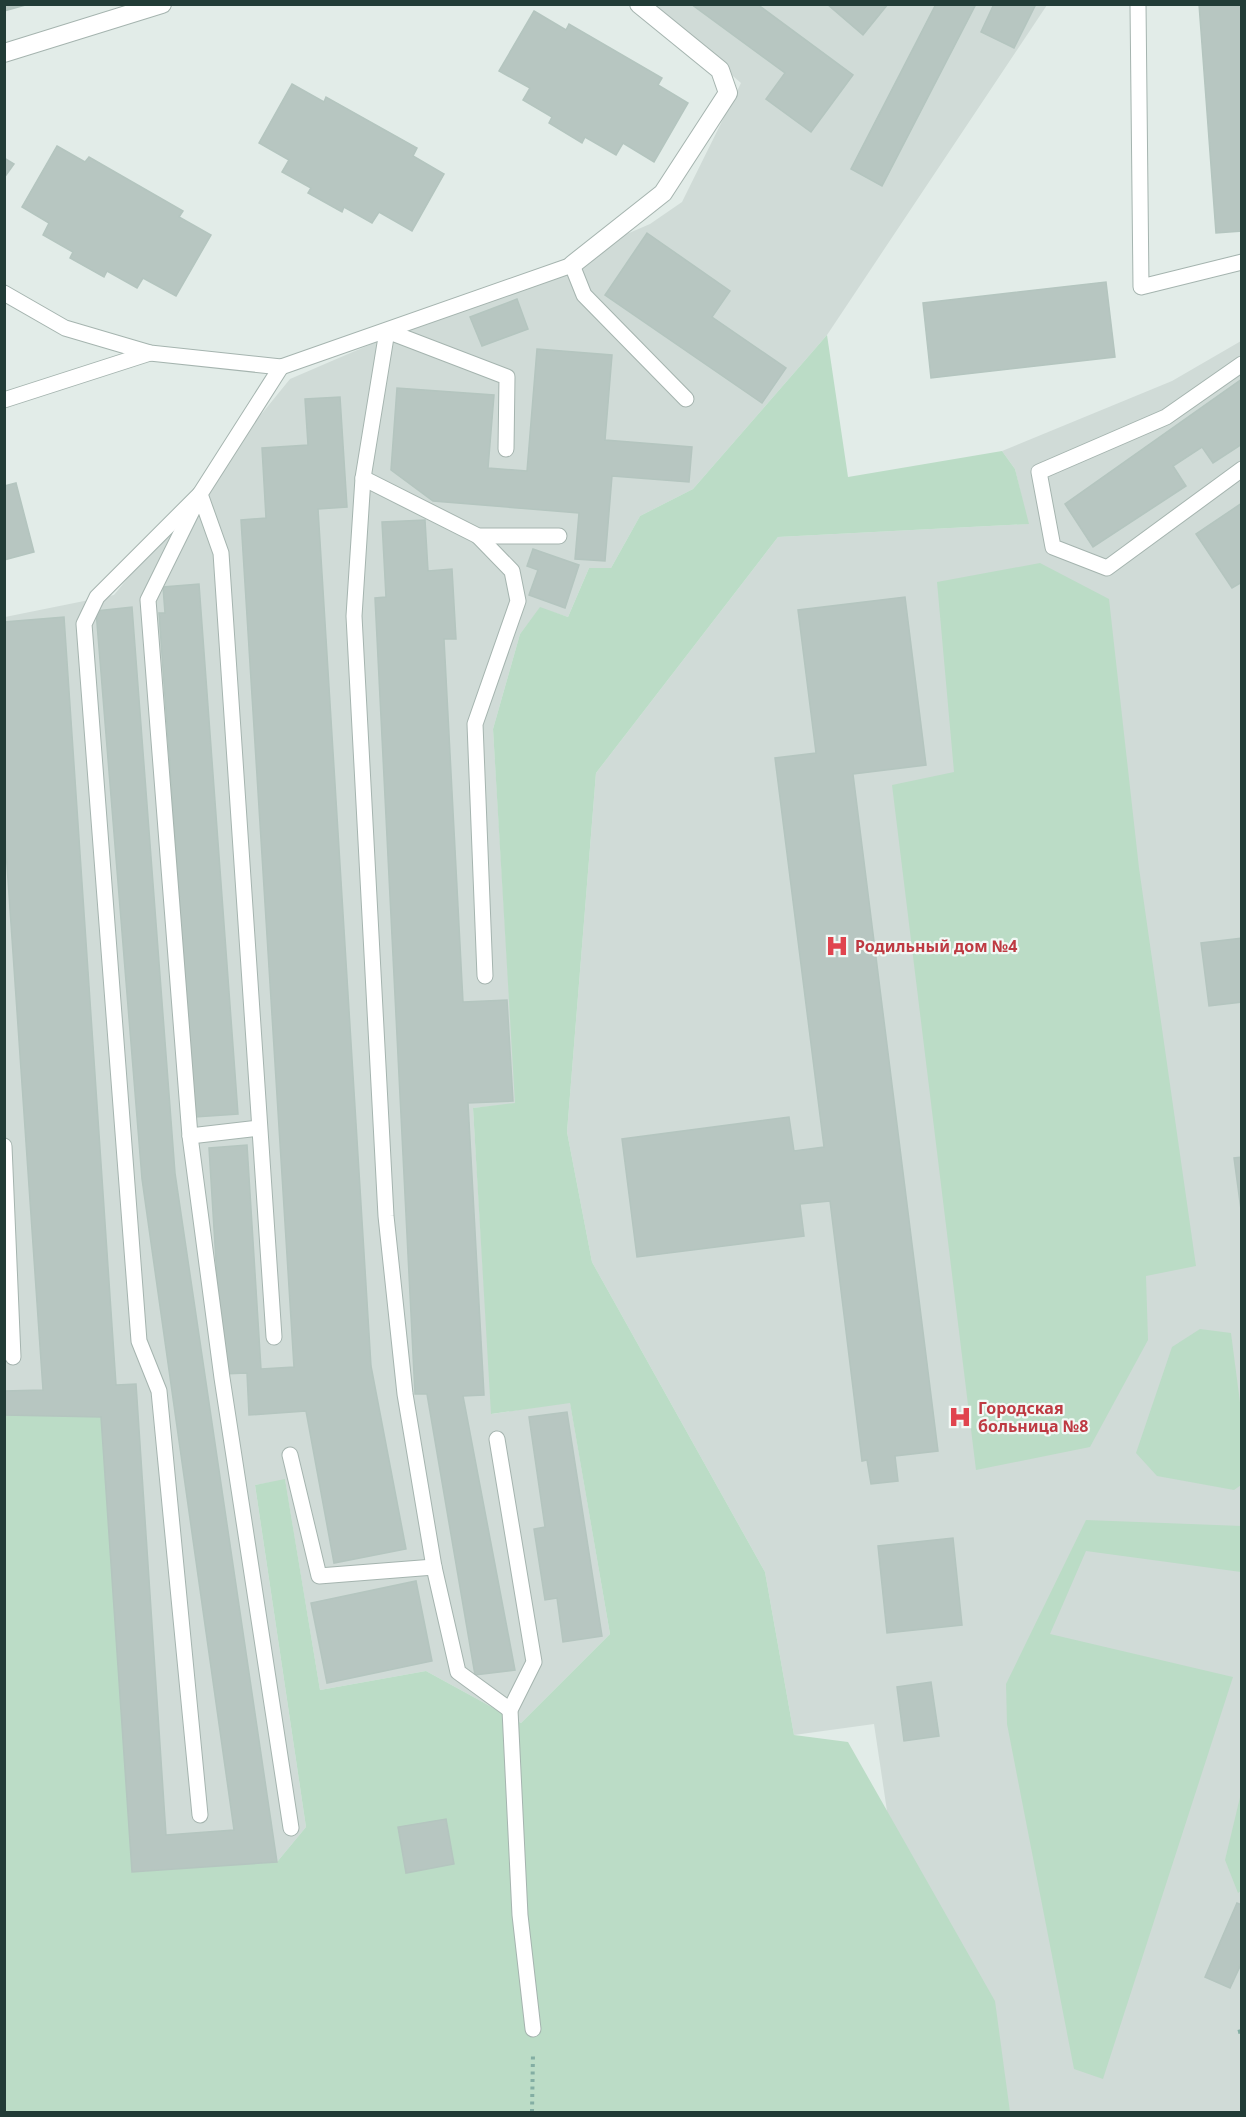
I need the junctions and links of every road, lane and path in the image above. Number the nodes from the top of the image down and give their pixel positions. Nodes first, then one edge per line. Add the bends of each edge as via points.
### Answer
1 (162, 4) edge
2 (639, 4) edge
3 (1138, 4) edge
4 (4, 53) edge
5 (1242, 262) edge
6 (572, 265) junction
7 (4, 293) edge
8 (387, 332) junction
9 (150, 353) junction
10 (1242, 363) edge
11 (280, 367) junction
12 (686, 399) dead end
13 (4, 400) edge
14 (506, 448) dead end
15 (1242, 469) edge
16 (363, 478) junction
17 (200, 494) junction
18 (478, 536) junction
19 (559, 536) dead end
20 (484, 976) dead end
21 (259, 1128) junction
22 (190, 1136) junction
23 (4, 1146) edge
24 (274, 1337) dead end
25 (13, 1357) dead end
26 (497, 1439) dead end
27 (290, 1455) dead end
28 (434, 1567) junction
29 (510, 1710) junction
30 (200, 1815) dead end
31 (291, 1828) dead end
32 (533, 2029) joint
33 (532, 2112) edge

1 - 4 street
2 - 6 street via 720,70 728,93 663,193
3 - 5 lane via 1141,287
6 - 8 lane
6 - 12 lane via 584,295
7 - 9 lane via 64,328
8 - 11 lane
8 - 14 lane via 507,377
8 - 16 lane
9 - 11 lane
9 - 13 lane
10 - 15 lane via 1166,417 1039,472 1053,547 1107,568
11 - 17 lane
16 - 18 lane
16 - 28 lane via 354,616 386,1216 405,1394
17 - 21 lane via 221,553
17 - 22 lane via 147,600
17 - 30 lane via 97,597 84,624 139,1341 159,1390
18 - 19 lane
18 - 20 lane via 512,571 518,601 475,724
21 - 22 lane
21 - 24 lane
22 - 31 lane via 222,1378
23 - 25 lane
26 - 29 lane via 534,1662
27 - 28 lane via 319,1576
28 - 29 lane via 458,1672
29 - 32 lane via 520,1915
32 - 33 path

